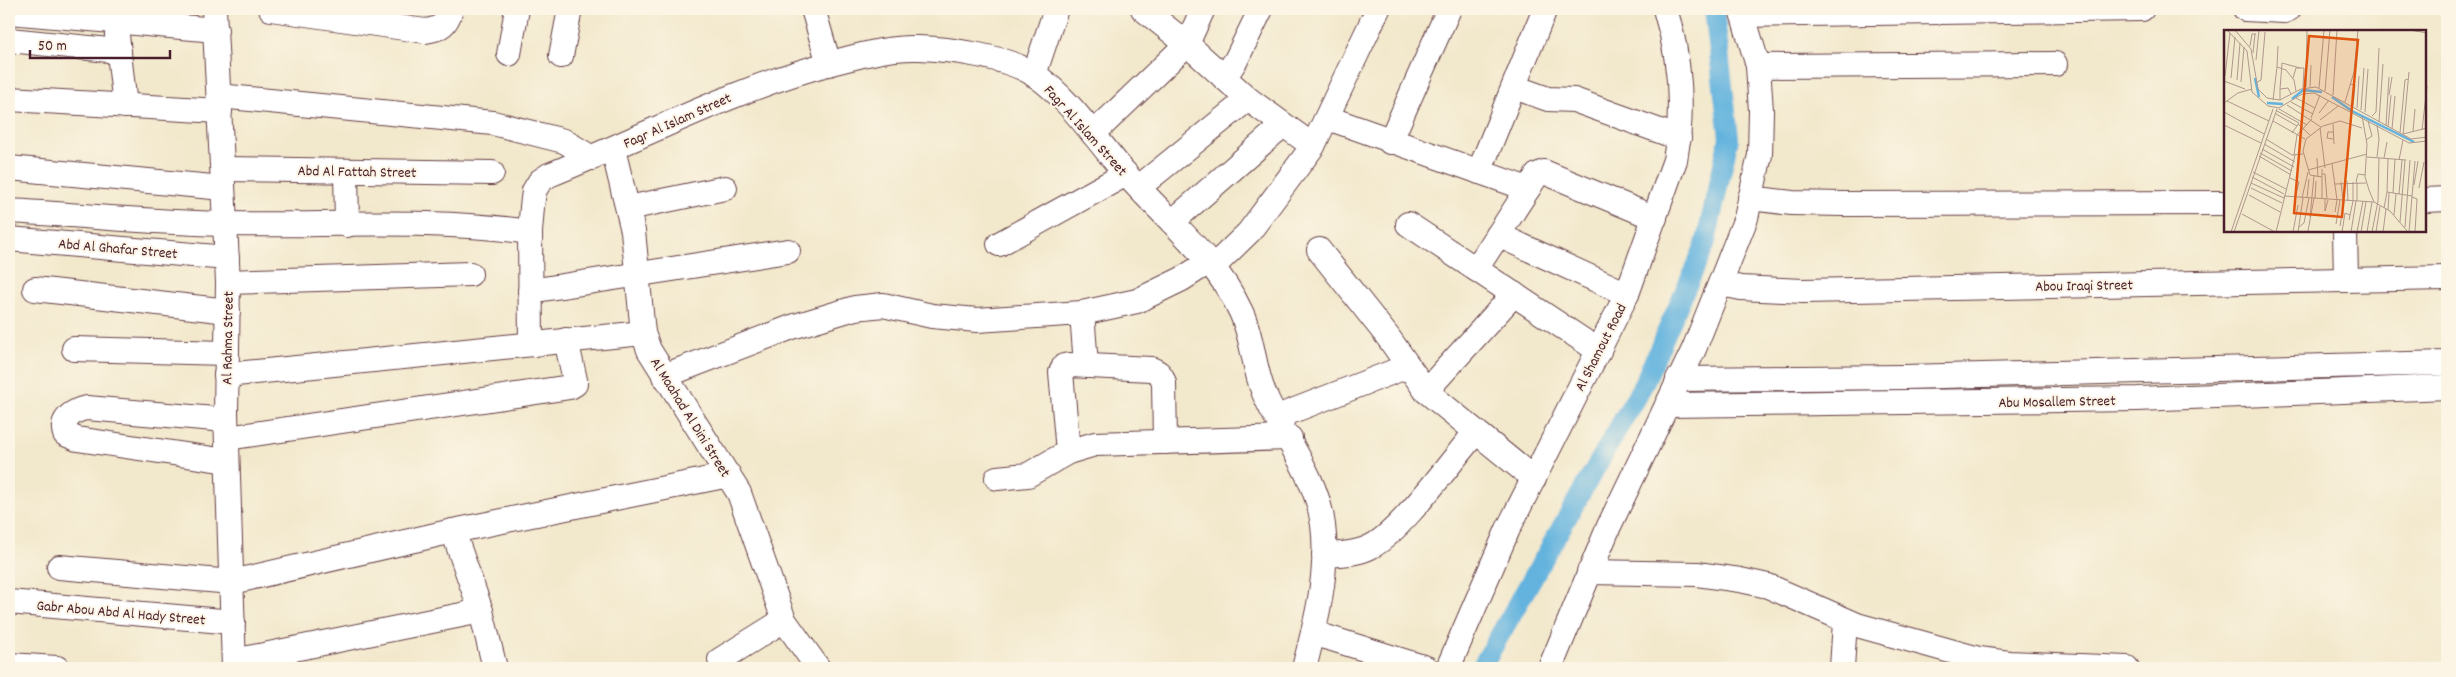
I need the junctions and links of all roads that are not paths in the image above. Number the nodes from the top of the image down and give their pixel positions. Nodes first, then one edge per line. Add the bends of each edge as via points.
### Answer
1 (272, 9) edge
2 (451, 9) edge
3 (517, 9) edge
4 (570, 9) edge
5 (813, 9) edge
6 (1056, 9) edge
7 (1143, 9) edge
8 (1203, 9) edge
9 (1261, 9) edge
10 (1378, 9) edge
11 (1449, 9) edge
12 (1545, 9) edge
13 (1665, 9) edge
14 (2104, 9) edge
15 (2142, 9) edge
16 (2245, 9) edge
17 (2289, 9) edge
18 (2007, 10) edge
19 (9, 12) edge
20 (1742, 12) edge
21 (215, 19) edge
22 (115, 21) junction
23 (9, 40) edge
24 (1187, 44) junction
25 (118, 51) junction
26 (509, 54) dead end
27 (561, 56) dead end
28 (829, 64) junction
29 (2055, 64) dead end
30 (1758, 66) junction
31 (1034, 75) junction
32 (1224, 78) junction
33 (1514, 87) junction
34 (9, 99) edge
35 (1248, 100) junction
36 (220, 104) junction
37 (125, 106) junction
38 (1328, 118) junction
39 (1283, 125) junction
40 (1093, 134) junction
41 (1679, 138) junction
42 (1390, 142) junction
43 (1314, 146) junction
44 (602, 153) junction
45 (9, 168) edge
46 (346, 171) junction
47 (1479, 172) junction
48 (492, 173) dead end
49 (223, 178) junction
50 (1132, 180) junction
51 (725, 188) dead end
52 (1528, 189) junction
53 (1750, 198) junction
54 (2447, 199) edge
55 (2426, 200) edge
56 (2224, 203) edge
57 (628, 208) junction
58 (9, 210) edge
59 (1655, 218) junction
60 (1172, 222) junction
61 (225, 224) junction
62 (1408, 224) dead end
63 (347, 225) junction
64 (530, 232) junction
65 (2345, 232) edge
66 (1498, 235) junction
67 (9, 239) edge
68 (998, 244) dead end
69 (1318, 250) dead end
70 (788, 251) dead end
71 (227, 258) junction
72 (1211, 264) junction
73 (1476, 269) junction
74 (638, 273) junction
75 (470, 274) dead end
76 (2447, 278) edge
77 (2346, 279) junction
78 (228, 282) junction
79 (1721, 284) junction
80 (35, 290) dead end
81 (530, 291) junction
82 (1514, 294) junction
83 (1627, 294) junction
84 (228, 312) junction
85 (1082, 313) junction
86 (643, 333) junction
87 (566, 340) junction
88 (531, 344) junction
89 (74, 349) dead end
90 (1599, 351) junction
91 (2447, 363) edge
92 (226, 364) junction
93 (1086, 365) junction
94 (1408, 366) junction
95 (664, 376) junction
96 (1678, 379) junction
97 (2023, 387) junction
98 (2447, 387) edge
99 (1426, 392) junction
100 (1667, 405) junction
101 (1276, 417) junction
102 (227, 429) junction
103 (1475, 433) junction
104 (1290, 438) junction
105 (1165, 442) junction
106 (1068, 452) junction
107 (227, 461) junction
108 (729, 475) junction
109 (997, 478) dead end
110 (1534, 479) junction
111 (453, 531) junction
112 (1324, 555) junction
113 (59, 567) dead end
114 (1589, 572) junction
115 (232, 582) junction
116 (9, 602) edge
117 (481, 611) junction
118 (784, 620) junction
119 (1845, 621) junction
120 (233, 622) junction
121 (1314, 633) junction
122 (720, 660) dead end
123 (9, 665) edge
124 (234, 665) edge
125 (57, 668) edge
126 (495, 668) edge
127 (818, 668) edge
128 (1304, 668) edge
129 (1426, 668) edge
130 (1448, 668) edge
131 (1550, 668) edge
132 (1842, 668) edge
133 (2126, 668) edge

1 - 2 street via 425,31 445,24
3 - 26 street
4 - 27 street
5 - 28 street
6 - 31 street
7 - 24 street
8 - 24 street
9 - 32 street
10 - 38 street
11 - 42 street
12 - 33 street
13 - 41 street, Al Shamout Road via 1677,62
14 - 15 street
14 - 18 street
16 - 17 street
18 - 20 street
19 - 22 street
20 - 30 street
21 - 22 street
21 - 36 street, Al Rahma Street
22 - 25 street
23 - 25 street
24 - 32 street
24 - 40 street
25 - 37 street
28 - 31 street, Fagr Al Islam Street via 884,50 915,48 971,54
28 - 44 street, Fagr Al Islam Street via 716,102
29 - 30 street
30 - 53 street via 1760,155
31 - 40 street, Fagr Al Islam Street
32 - 35 street
33 - 41 street via 1548,99 1574,100
33 - 47 street
34 - 37 street
35 - 39 street
35 - 50 street
36 - 37 street
36 - 44 street via 493,123
36 - 49 street, Al Rahma Street
38 - 42 street
38 - 43 street
39 - 43 street
39 - 60 street
40 - 50 street, Fagr Al Islam Street
41 - 59 street, Al Shamout Road
42 - 47 street
43 - 72 street via 1249,232
44 - 57 street, Al Maahad Al Dini Street
44 - 64 street, Fagr Al Islam Street via 540,181 534,191
45 - 49 street, Abd Al Fattah Street
46 - 48 street, Abd Al Fattah Street
46 - 49 street, Abd Al Fattah Street
46 - 63 street
47 - 52 street
49 - 61 street, Al Rahma Street
50 - 60 street, Fagr Al Islam Street
50 - 68 street
51 - 57 street
52 - 59 street via 1537,175 1544,172
52 - 66 street
53 - 56 street via 1843,204
53 - 79 street via 1746,218
54 - 55 street
57 - 74 street, Al Maahad Al Dini Street
58 - 61 street
59 - 83 street, Al Shamout Road
60 - 72 street, Fagr Al Islam Street
61 - 63 street
61 - 71 street, Al Rahma Street
62 - 73 street
63 - 64 street via 472,225
64 - 81 street, Fagr Al Islam Street
65 - 77 street
66 - 73 street
66 - 83 street
67 - 71 street, Abd Al Ghafar Street
69 - 94 street
70 - 74 street
71 - 78 street, Al Rahma Street
72 - 85 street via 1138,301
72 - 101 street, Fagr Al Islam Street via 1242,313 1264,392
73 - 82 street
74 - 81 street
74 - 86 street, Al Maahad Al Dini Street
75 - 78 street
76 - 77 street, Abou Iraqi Street
77 - 79 street, Abou Iraqi Street via 1803,291
78 - 84 street, Al Rahma Street
79 - 96 street
80 - 84 street
81 - 88 street, Fagr Al Islam Street
82 - 90 street
82 - 99 street
83 - 90 street, Al Shamout Road
84 - 92 street, Al Rahma Street
85 - 93 street
85 - 95 street via 976,320 932,316 872,304 792,327
86 - 87 street
86 - 95 street, Al Maahad Al Dini Street
87 - 88 street
87 - 102 street via 575,380 570,387
88 - 92 street
89 - 92 street
90 - 110 street, Al Shamout Road
91 - 97 street
92 - 102 street, Al Rahma Street
93 - 105 street via 1158,371 1164,383
93 - 106 street via 1064,366 1062,372
94 - 99 street
94 - 101 street
95 - 108 street, Al Maahad Al Dini Street
96 - 97 street
96 - 100 street
97 - 98 street, Abu Mosallem Street
97 - 100 street, Abu Mosallem Street
99 - 103 street
100 - 114 street
101 - 104 street, Fagr Al Islam Street
102 - 107 street, Al Rahma Street
102 - 107 street via 87,408 72,413 63,429 64,434 76,439
103 - 110 street
103 - 112 street via 1394,530 1371,547
104 - 105 street
104 - 112 street, Fagr Al Islam Street via 1315,496 1323,524
105 - 106 street via 1095,444
106 - 109 street via 1028,475
107 - 115 street, Al Rahma Street
108 - 111 street
108 - 118 street, Al Maahad Al Dini Street via 739,493
110 - 130 street, Al Shamout Road via 1508,530
111 - 115 street
111 - 117 street
112 - 121 street, Fagr Al Islam Street
113 - 115 street
114 - 119 street via 1697,574 1740,580 1768,586
114 - 131 street
115 - 120 street, Al Rahma Street
116 - 120 street, Gabr Abou Abd Al Hady Street
117 - 124 street
117 - 126 street
118 - 122 street
118 - 127 street, Al Maahad Al Dini Street
119 - 132 street
119 - 133 street via 1979,658 2009,663
120 - 124 street, Al Rahma Street
121 - 128 street, Fagr Al Islam Street
121 - 129 street
123 - 125 street

